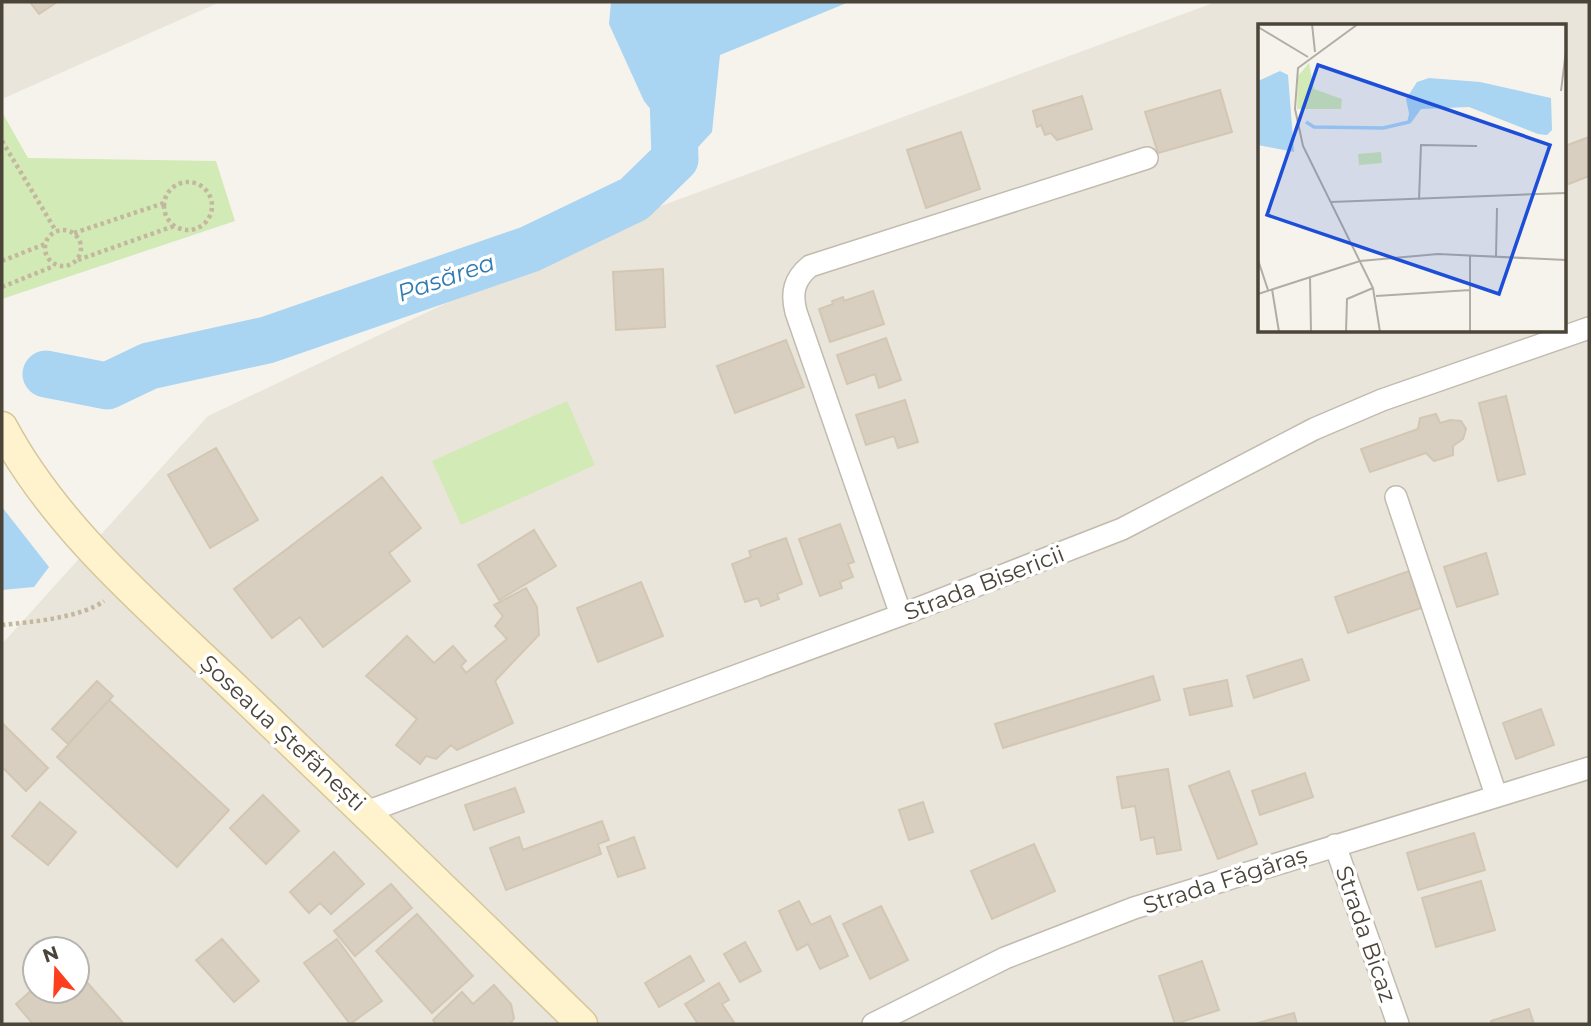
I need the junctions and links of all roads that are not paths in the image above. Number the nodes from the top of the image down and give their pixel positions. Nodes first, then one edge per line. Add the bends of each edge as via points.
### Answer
1 (1147, 158) dead end
2 (1589, 328) edge
3 (2, 427) edge
4 (1396, 497) dead end
5 (901, 615) junction
6 (1589, 768) edge
7 (1496, 795) junction
8 (366, 812) junction
9 (1335, 845) junction
10 (582, 1024) edge
11 (873, 1024) edge
12 (1398, 1024) edge

1 - 5 street via 810,266 798,275 792,297 796,312
2 - 5 street, Strada Bisericii via 1382,400 1314,429 1122,529
3 - 8 main road, Șoseaua Ștefănești via 52,503 127,585
4 - 7 street
5 - 8 street, Strada Bisericii
6 - 7 street, Strada Făgăraș
7 - 9 street, Strada Făgăraș
8 - 10 main road, Șoseaua Ștefănești
9 - 11 street, Strada Făgăraș via 1134,908 1005,958
9 - 12 street, Strada Bicaz

